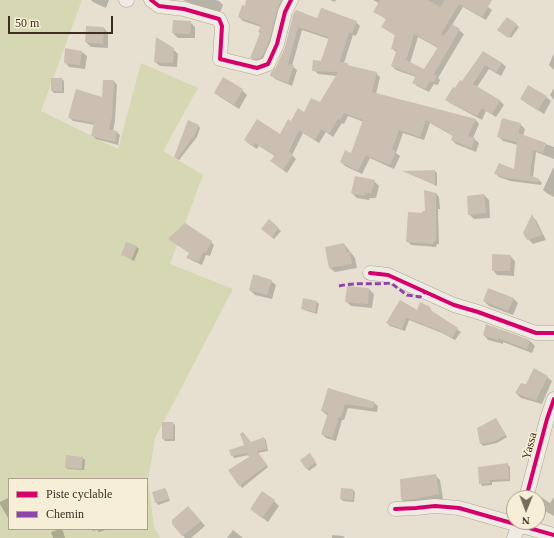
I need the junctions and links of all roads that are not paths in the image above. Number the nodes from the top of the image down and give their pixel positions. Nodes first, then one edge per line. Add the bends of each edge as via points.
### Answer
1 (151, 0) edge
2 (291, 0) edge
3 (370, 273) dead end
4 (554, 333) edge
5 (554, 399) edge
6 (551, 419) edge
7 (529, 490) edge
8 (395, 509) dead end
9 (506, 520) edge
10 (540, 530) edge
11 (554, 535) edge

1 - 2 street via 159,6 184,9 219,20 222,26 220,58 256,68 268,64
3 - 4 street via 388,275 454,305 536,333
5 - 6 street, Yassa
6 - 7 street, Yassa
8 - 9 street via 435,506 459,508
10 - 11 street

